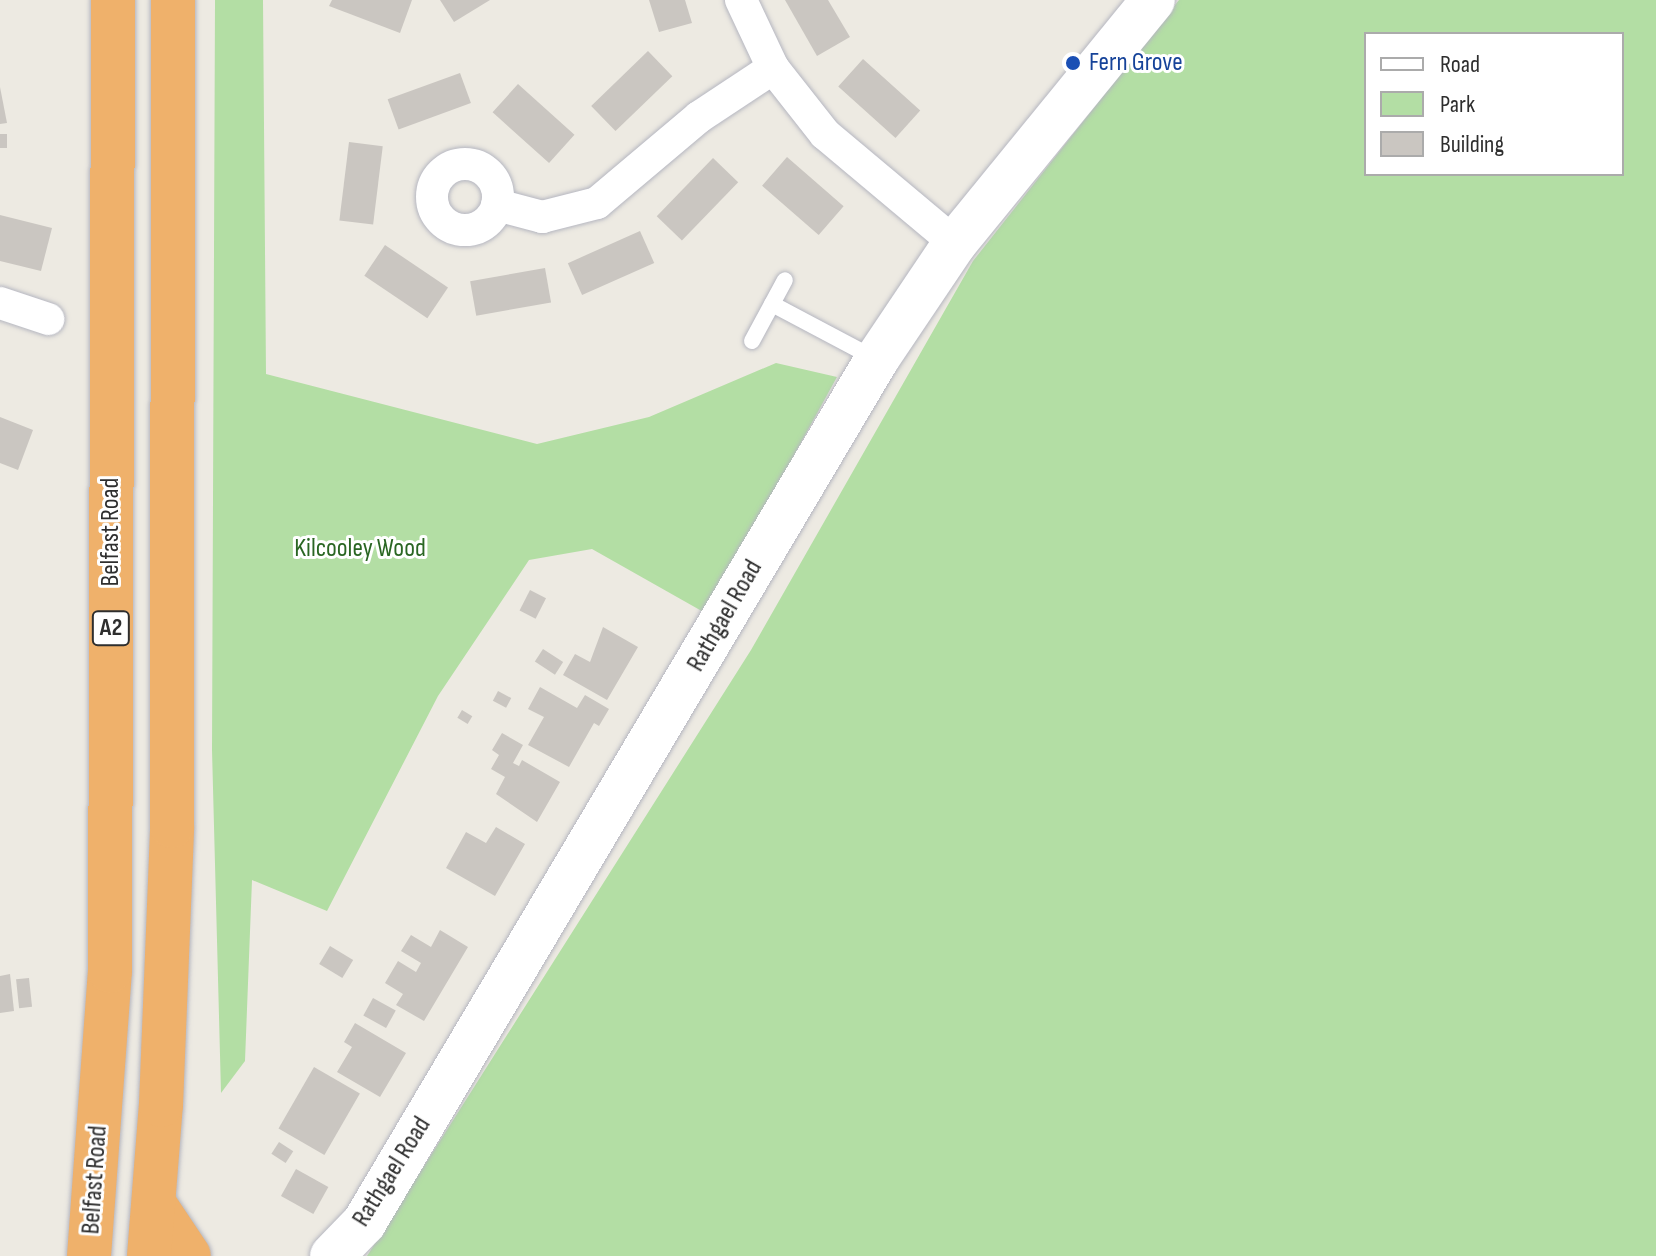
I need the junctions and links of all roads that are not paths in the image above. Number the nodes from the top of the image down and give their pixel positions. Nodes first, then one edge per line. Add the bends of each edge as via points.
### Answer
1 (113, 0) edge
2 (173, 0) edge
3 (741, 0) edge
4 (1153, 0) edge
5 (773, 68) junction
6 (497, 205) dead end
7 (955, 243) junction
8 (785, 280) dead end
9 (0, 303) edge
10 (772, 304) junction
11 (48, 319) dead end
12 (752, 341) dead end
13 (877, 359) junction
14 (155, 1205) junction
15 (89, 1256) edge
16 (149, 1256) edge
17 (189, 1256) edge
18 (332, 1256) edge

1 - 15 highway, Belfast Road / A2 via 110,971
2 - 14 highway via 172,826
3 - 5 street
4 - 7 street, Rathgael Road
5 - 6 street via 699,117 597,203 542,217
5 - 7 street via 825,134
7 - 13 street, Rathgael Road
8 - 10 lane
9 - 11 street
10 - 12 lane
10 - 13 lane
13 - 18 street, Rathgael Road via 364,1223
14 - 16 highway
14 - 17 highway

